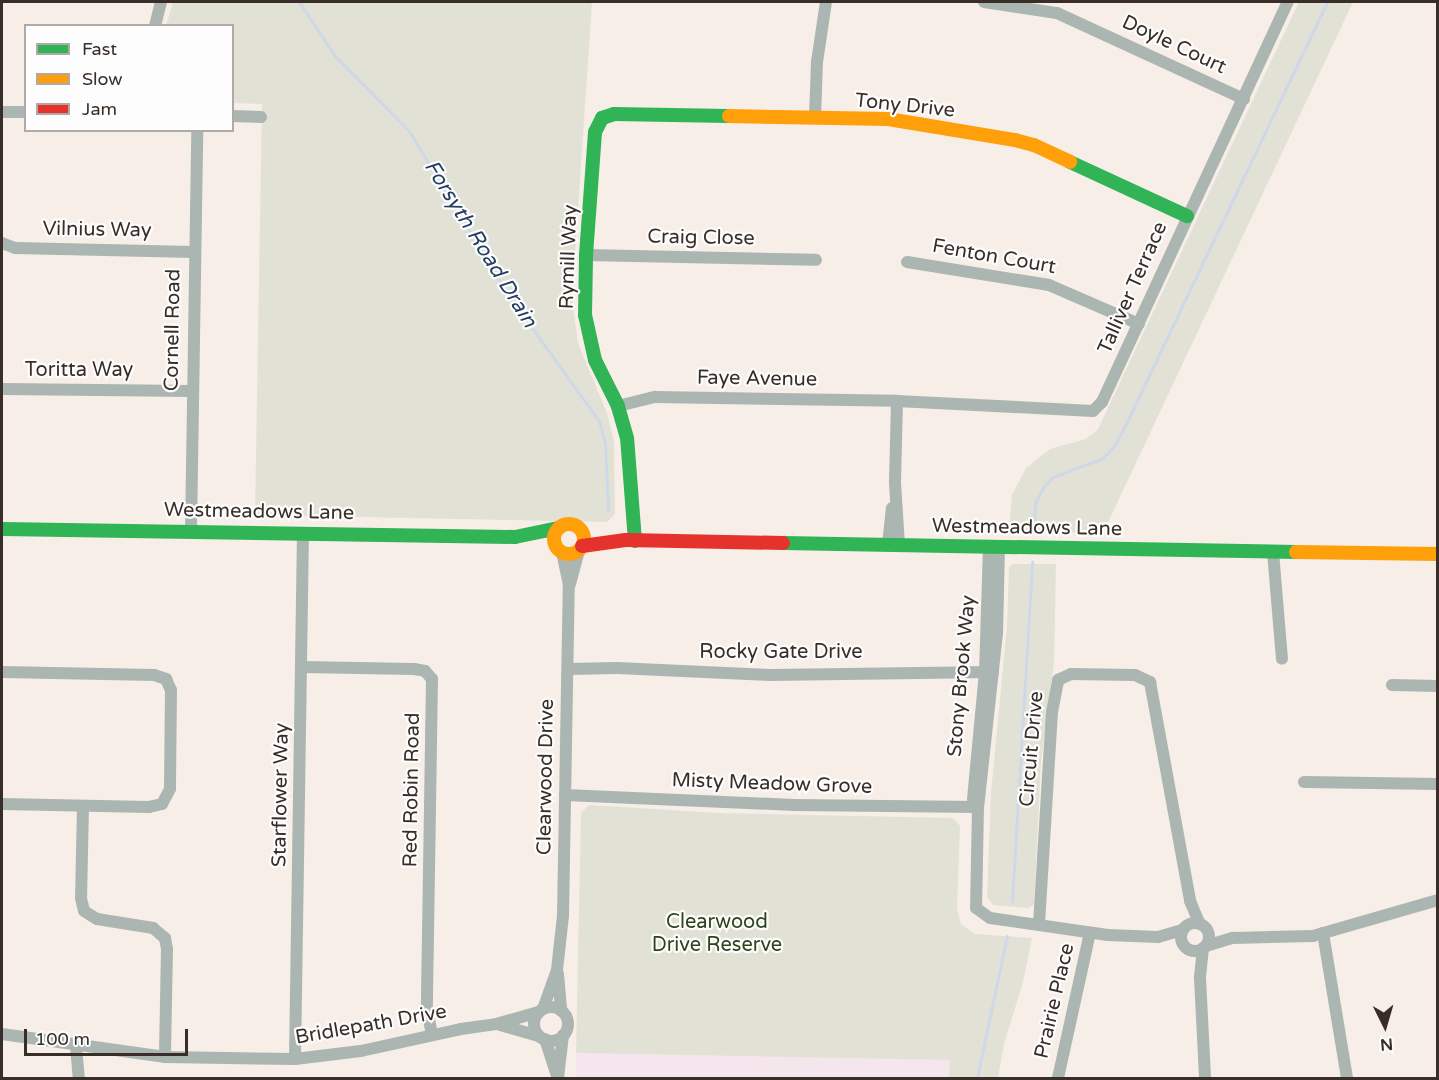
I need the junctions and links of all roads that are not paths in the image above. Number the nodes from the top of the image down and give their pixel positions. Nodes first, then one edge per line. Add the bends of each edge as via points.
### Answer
1 (161, 2) edge
2 (826, 2) edge
3 (984, 2) edge
4 (1288, 2) edge
5 (156, 24) edge
6 (1244, 99) junction
7 (2, 112) edge
8 (24, 112) edge
9 (234, 116) edge
10 (261, 117) dead end
11 (602, 118) joint
12 (815, 118) junction
13 (197, 132) edge
14 (1187, 216) junction
15 (2, 243) edge
16 (194, 252) junction
17 (586, 255) junction
18 (816, 260) dead end
19 (907, 262) dead end
20 (1138, 324) junction
21 (2, 389) edge
22 (192, 390) junction
23 (897, 401) junction
24 (618, 406) junction
25 (573, 525) junction
26 (559, 528) junction
27 (2, 529) edge
28 (191, 531) junction
29 (303, 533) junction
30 (515, 537) junction
31 (626, 540) junction
32 (894, 545) junction
33 (994, 547) junction
34 (580, 548) junction
35 (560, 550) junction
36 (1273, 552) junction
37 (1437, 555) edge
38 (569, 585) junction
39 (1282, 659) dead end
40 (302, 667) junction
41 (568, 669) junction
42 (2, 672) edge
43 (989, 672) junction
44 (1392, 685) dead end
45 (1437, 686) edge
46 (1304, 783) dead end
47 (1437, 784) edge
48 (565, 795) junction
49 (2, 804) edge
50 (83, 806) junction
51 (978, 807) junction
52 (1437, 900) edge
53 (1039, 924) junction
54 (1194, 927) junction
55 (1090, 933) junction
56 (1323, 933) junction
57 (1158, 936) junction
58 (1233, 938) junction
59 (1186, 947) junction
60 (1205, 947) junction
61 (557, 970) junction
62 (1200, 978) junction
63 (541, 1010) junction
64 (561, 1011) junction
65 (496, 1024) junction
66 (2, 1034) edge
67 (432, 1035) junction
68 (563, 1035) junction
69 (542, 1038) junction
70 (81, 1046) junction
71 (165, 1057) junction
72 (295, 1059) junction
73 (80, 1078) edge
74 (558, 1078) edge
75 (1058, 1078) edge
76 (1205, 1078) edge
77 (1347, 1078) edge

1 - 5 street
2 - 12 street via 817,62
3 - 6 street, Doyle Court via 1057,13
4 - 6 street, Talliver Terrace
6 - 14 street, Talliver Terrace
7 - 8 street
9 - 10 street
11 - 12 street, Tony Drive via 614,114
11 - 17 street, Rymill Way via 595,132
12 - 14 street, Tony Drive via 888,119 1034,145
13 - 16 street, Cornell Road
14 - 20 street, Talliver Terrace
15 - 16 street, Vilnius Way via 15,248
16 - 22 street, Cornell Road
17 - 18 street, Craig Close
17 - 24 street, Rymill Way via 584,301 588,335 595,360
19 - 20 street, Fenton Court via 1049,285
20 - 23 street, Talliver Terrace via 1102,402 1093,411
21 - 22 street, Toritta Way
22 - 28 street, Cornell Road
23 - 24 street, Faye Avenue via 655,397
23 - 32 street
24 - 31 street, Rymill Way via 629,448 631,499
25 - 26 street
25 - 31 street, Westmeadows Lane
25 - 34 street via 582,532
26 - 30 street, Westmeadows Lane
26 - 35 street via 554,539
27 - 28 street, Westmeadows Lane
28 - 29 street, Westmeadows Lane
29 - 30 street, Westmeadows Lane
29 - 40 street, Starflower Way
30 - 35 street, Westmeadows Lane
31 - 32 street, Westmeadows Lane
31 - 34 street, Westmeadows Lane
32 - 33 street, Westmeadows Lane
33 - 36 street, Westmeadows Lane
33 - 43 street, Stony Brook Way
34 - 35 street via 573,553
34 - 38 street, Clearwood Drive
35 - 38 street, Clearwood Drive
36 - 37 street, Westmeadows Lane
36 - 39 street
38 - 41 street, Clearwood Drive
40 - 67 street, Red Robin Road via 414,669 425,671 432,679 427,1009
40 - 72 street, Starflower Way
41 - 43 street, Rocky Gate Drive via 770,675
41 - 48 street, Clearwood Drive
42 - 50 street via 154,675 168,682 170,789 166,801 155,807
43 - 51 street, Stony Brook Way
44 - 45 street
46 - 47 street
48 - 51 street, Misty Meadow Grove via 794,805
48 - 61 street, Clearwood Drive via 563,916
49 - 50 street
50 - 71 street via 84,911 97,919 153,928 165,938
51 - 53 street, Stony Brook Way via 976,908 990,918
52 - 56 street
53 - 54 street, Circuit Drive via 1052,711 1058,680 1071,674 1135,675 1150,682
53 - 55 street, Stony Brook Way
54 - 57 street, Stony Brook Way
54 - 58 street
54 - 59 street via 1182,938
54 - 60 street via 1209,938
55 - 57 street, Stony Brook Way
55 - 75 street, Prairie Place
56 - 58 street via 1294,938
56 - 77 street
57 - 59 street, Stony Brook Way
58 - 60 street
59 - 60 street via 1196,951
59 - 62 street
60 - 62 street
61 - 63 street, Clearwood Drive
61 - 64 street, Clearwood Drive
62 - 76 street
63 - 64 street via 552,1007
63 - 65 street, Bridlepath Drive
63 - 69 street via 534,1024
64 - 68 street via 567,1025
65 - 67 street, Bridlepath Drive
65 - 69 street, Bridlepath Drive
66 - 70 street, Bridlepath Drive
67 - 72 street, Bridlepath Drive via 361,1051
68 - 69 street via 554,1040
68 - 74 street
69 - 74 street
70 - 71 street, Bridlepath Drive
70 - 73 street
71 - 72 street, Bridlepath Drive

